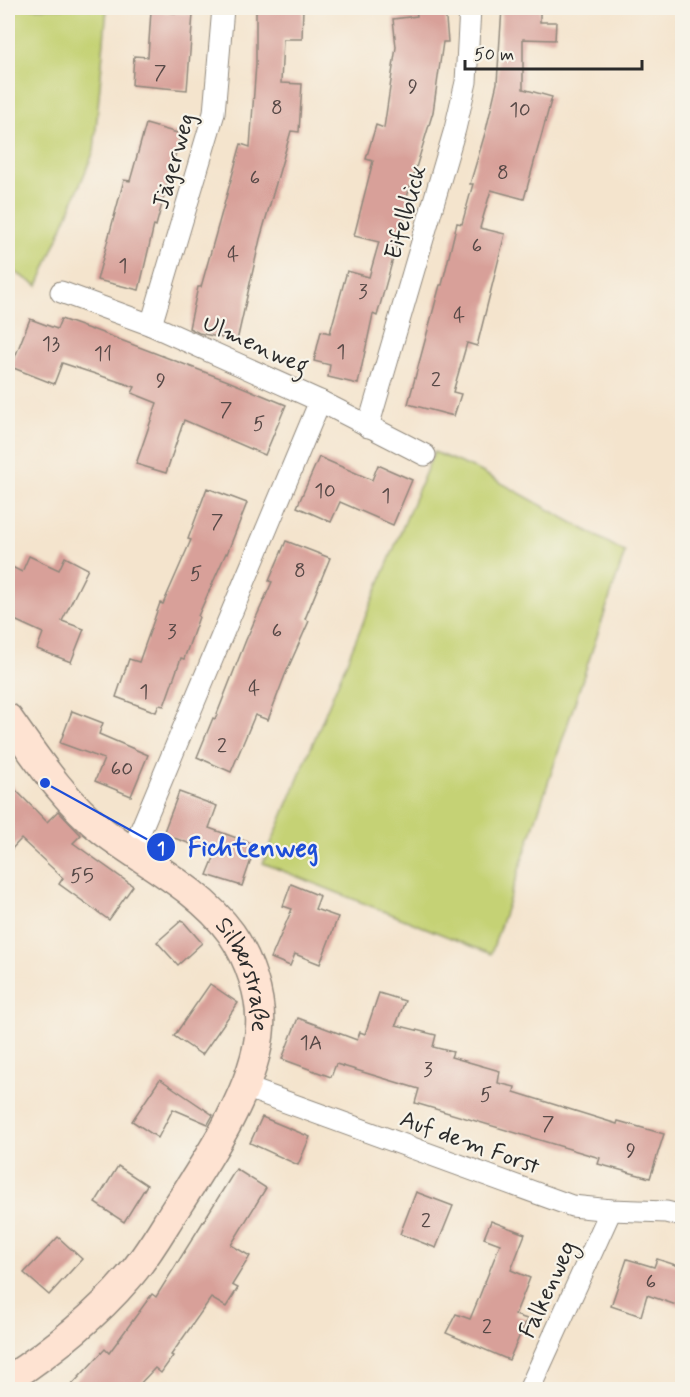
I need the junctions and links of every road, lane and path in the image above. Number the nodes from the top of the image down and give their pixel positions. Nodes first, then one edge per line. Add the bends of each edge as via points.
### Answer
1 (224, 8) edge
2 (470, 8) edge
3 (61, 292) dead end
4 (151, 325) junction
5 (320, 401) junction
6 (369, 427) junction
7 (425, 455) dead end
8 (8, 718) edge
9 (132, 851) junction
10 (245, 1088) junction
11 (611, 1210) junction
12 (682, 1216) edge
13 (8, 1380) edge
14 (529, 1389) edge

1 - 4 street, Jägerweg via 214,113
2 - 6 street, Eifelblick via 466,82 455,129
3 - 4 street, Ulmenweg
4 - 5 street, Ulmenweg
5 - 6 street, Ulmenweg
5 - 9 street
6 - 7 street, Ulmenweg
8 - 9 street, Silberstraße via 78,810
9 - 10 street, Silberstraße via 215,914 245,958 260,1006 260,1029
10 - 11 street, Auf dem Forst via 572,1206
10 - 13 street, Silberstraße via 194,1180 130,1277 74,1333
11 - 12 street, Auf dem Forst
11 - 14 street, Falkenweg

